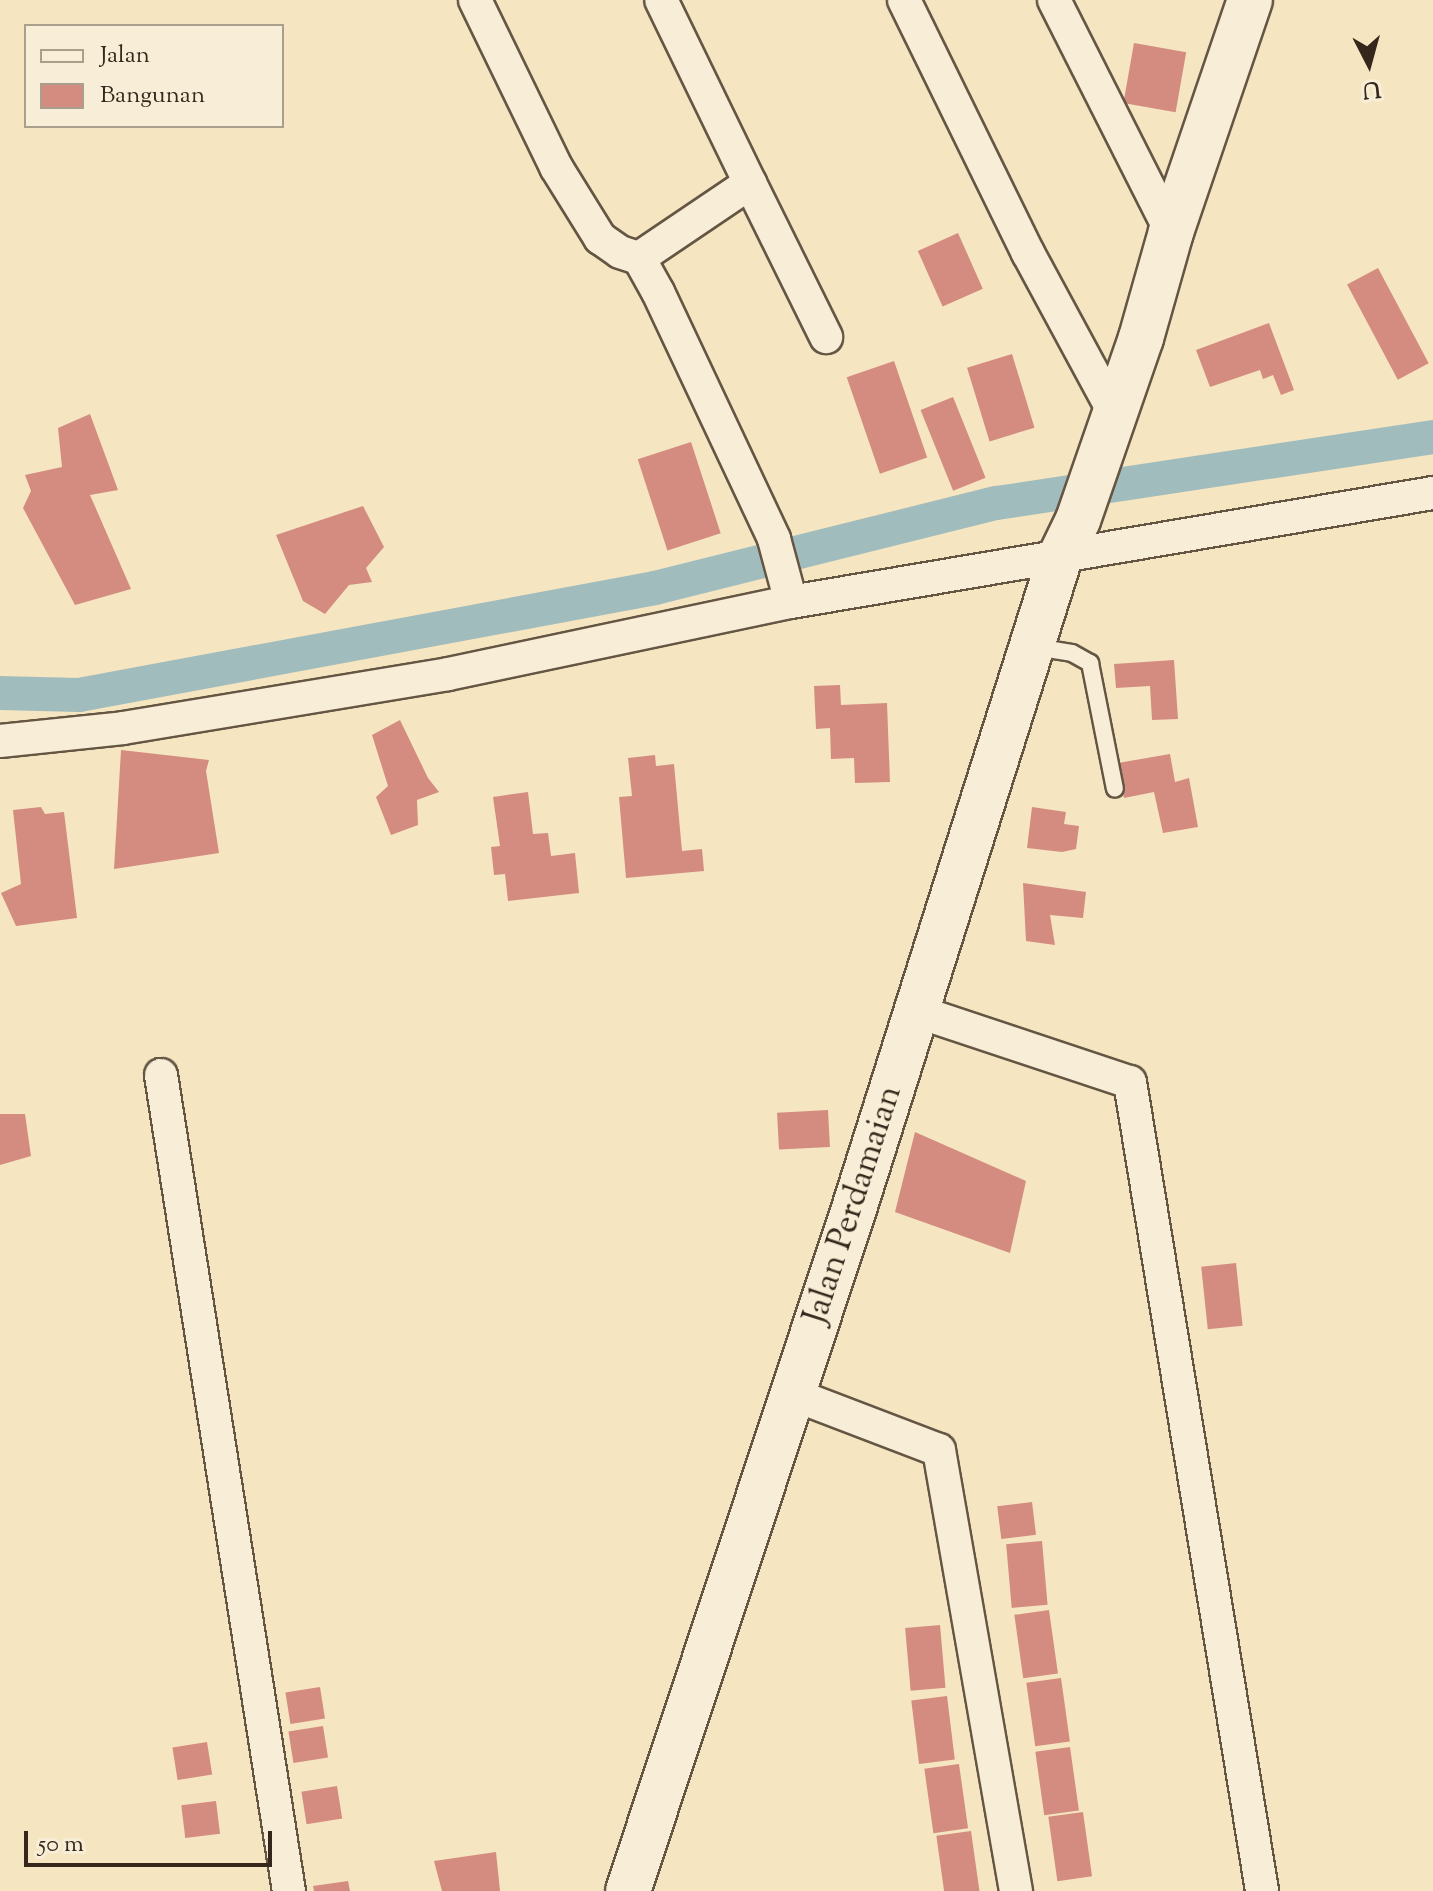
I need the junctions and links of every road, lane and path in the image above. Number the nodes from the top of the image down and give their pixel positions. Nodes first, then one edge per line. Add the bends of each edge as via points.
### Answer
1 (475, 0) edge
2 (661, 0) edge
3 (904, 0) edge
4 (1054, 0) edge
5 (1250, 0) edge
6 (750, 183) junction
7 (1171, 232) junction
8 (639, 258) junction
9 (826, 337) dead end
10 (1114, 412) junction
11 (1433, 493) edge
12 (1069, 538) junction
13 (791, 602) junction
14 (1032, 646) junction
15 (0, 741) edge
16 (1115, 789) dead end
17 (916, 1011) junction
18 (161, 1075) dead end
19 (792, 1394) junction
20 (289, 1891) edge
21 (628, 1891) edge
22 (1016, 1891) edge
23 (1262, 1891) edge

1 - 8 street via 556,167 600,238
2 - 6 street
3 - 10 street via 1028,253
4 - 7 street
5 - 7 street, Jalan Perdamaian
6 - 8 street
6 - 9 street
7 - 10 street, Jalan Perdamaian
8 - 13 street via 778,553
10 - 12 street, Jalan Perdamaian
11 - 12 street
12 - 13 street
12 - 14 street, Jalan Perdamaian
13 - 15 street via 448,674 123,728
14 - 16 lane via 1072,653 1090,663
14 - 17 street, Jalan Perdamaian
17 - 19 street, Jalan Perdamaian
17 - 23 street via 1130,1082
18 - 20 street
19 - 21 street, Jalan Perdamaian
19 - 22 street via 939,1450

